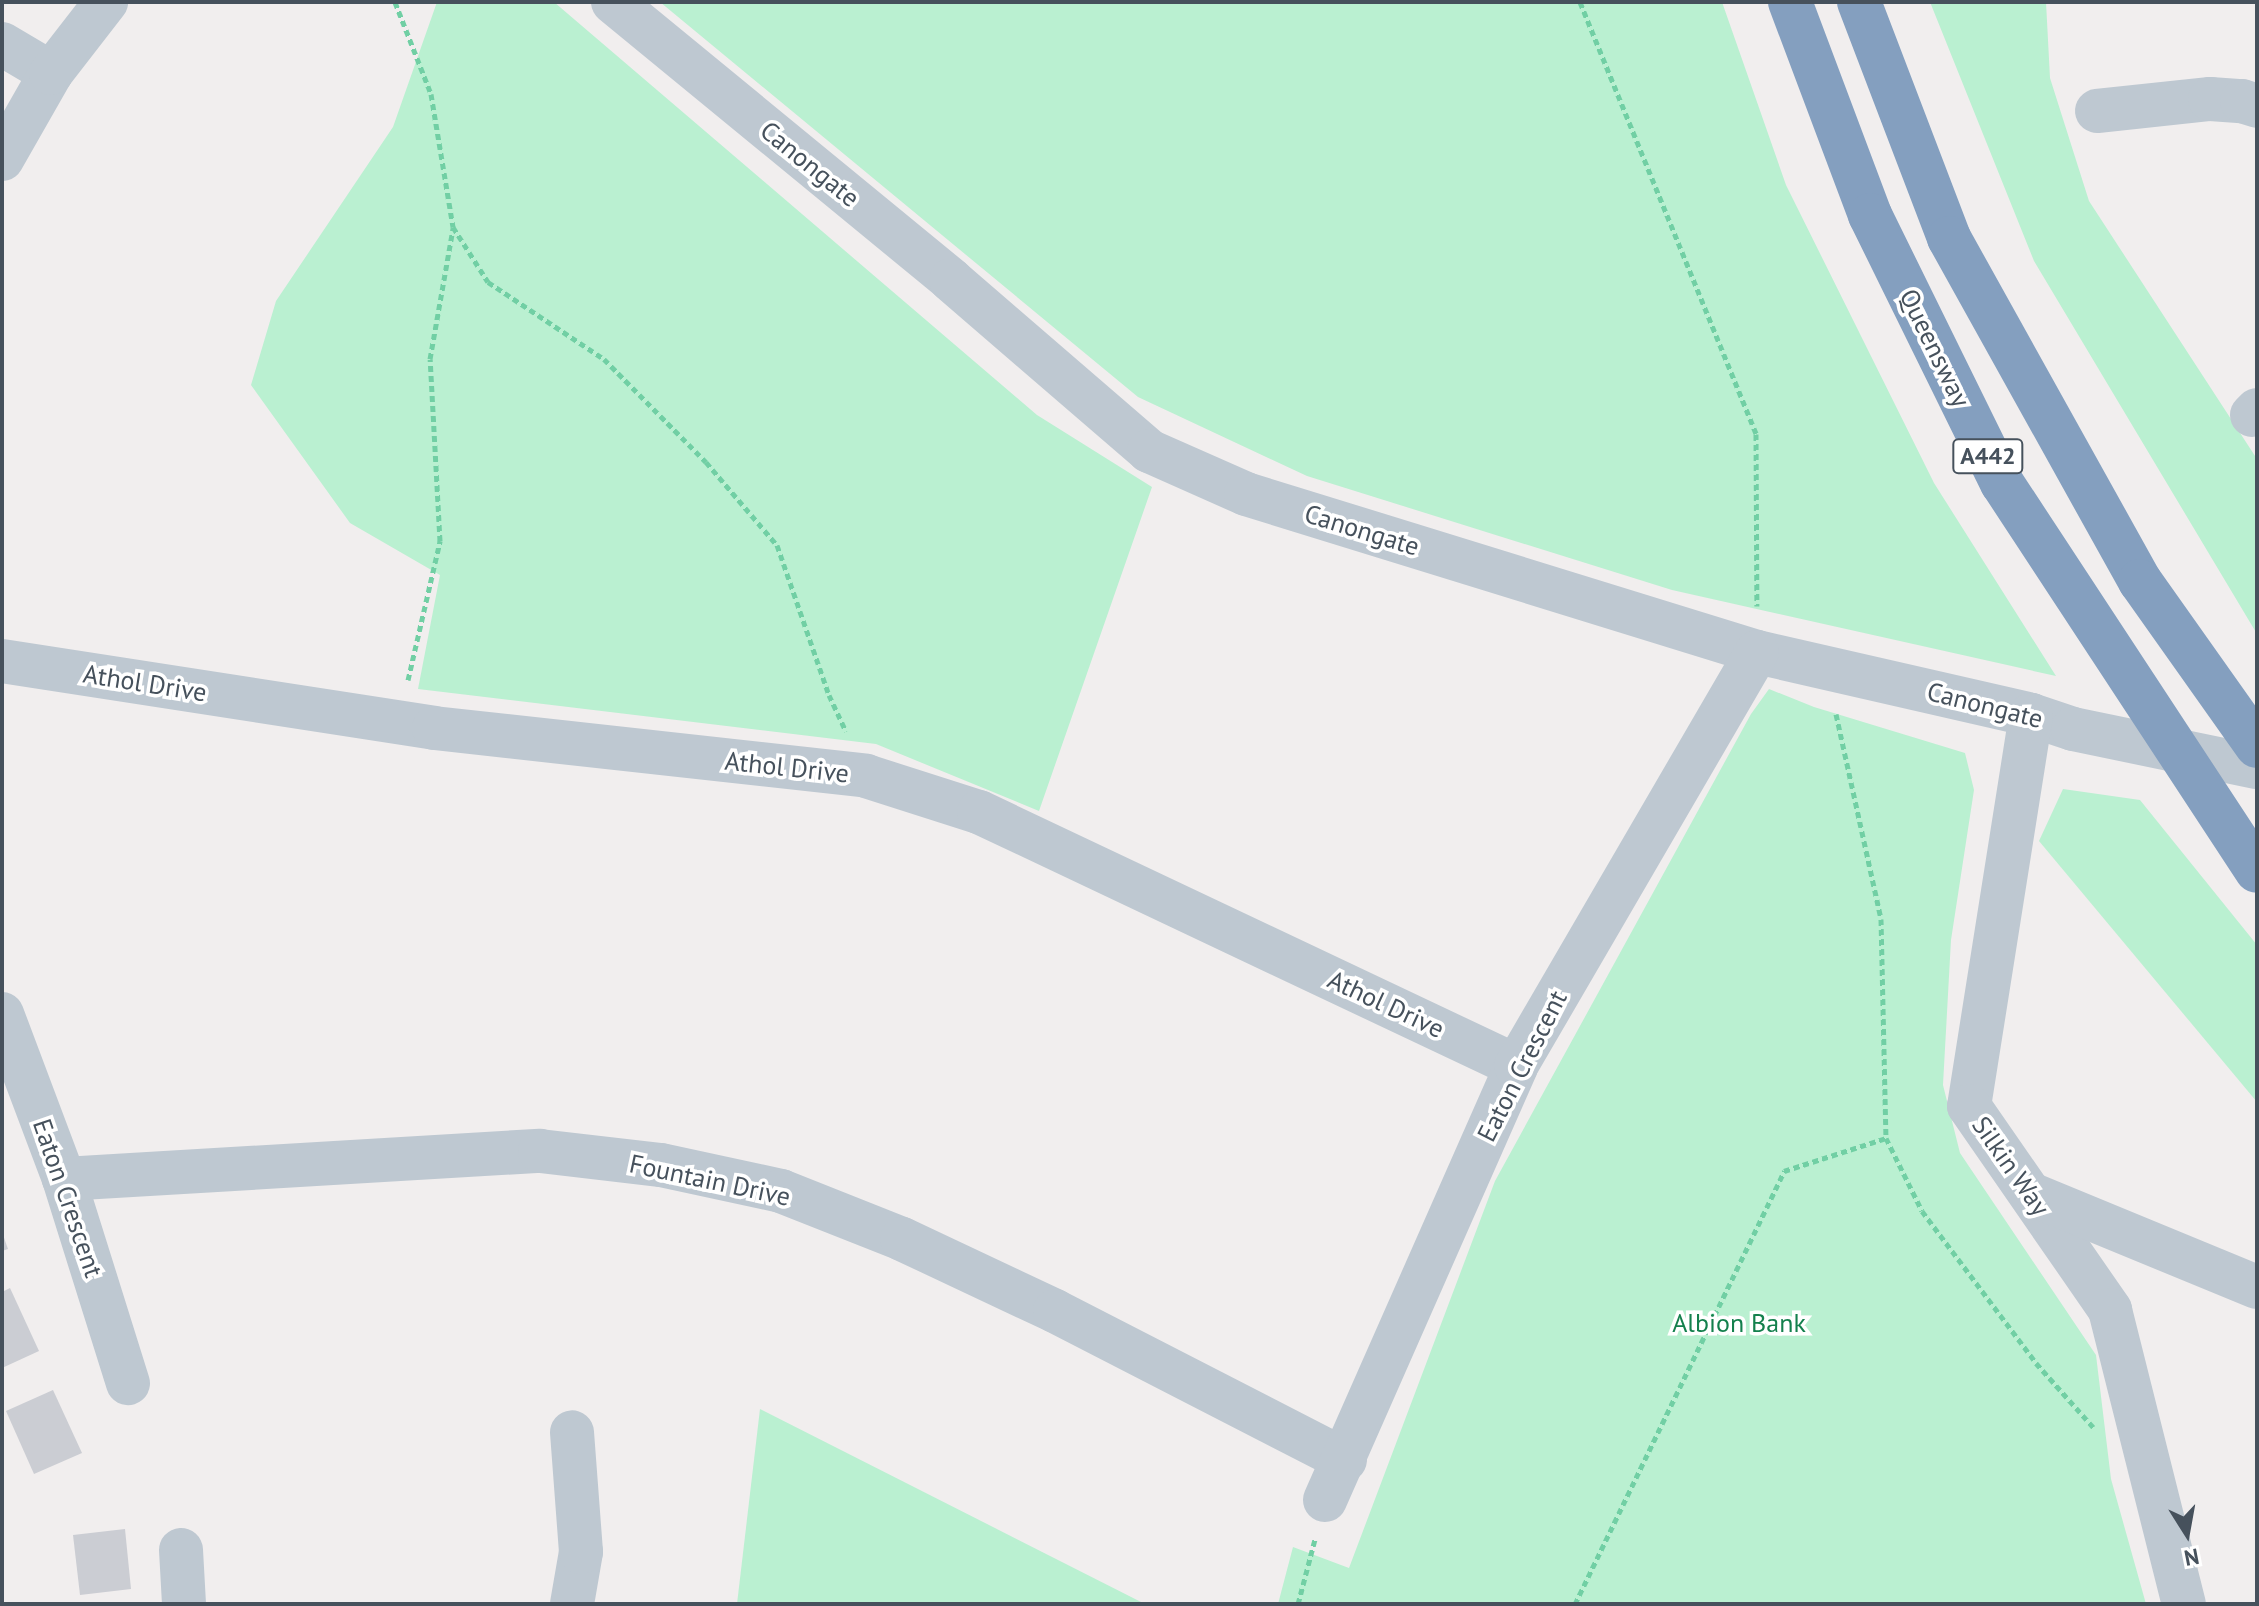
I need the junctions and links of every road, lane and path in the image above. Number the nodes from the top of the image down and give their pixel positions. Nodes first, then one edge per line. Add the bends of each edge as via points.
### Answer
1 (106, 2) edge
2 (395, 2) edge
3 (613, 2) edge
4 (1580, 2) edge
5 (1790, 2) edge
6 (1859, 2) edge
7 (2, 44) edge
8 (51, 73) junction
9 (2257, 106) edge
10 (2097, 111) dead end
11 (2, 159) edge
12 (453, 227) junction
13 (1757, 652) junction
14 (2, 661) edge
15 (2031, 715) junction
16 (398, 723) junction
17 (2257, 746) edge
18 (2257, 767) edge
19 (866, 776) junction
20 (2257, 871) edge
21 (2, 1014) edge
22 (1516, 1066) junction
23 (1886, 1138) dead end
24 (64, 1179) junction
25 (2031, 1194) junction
26 (2257, 1287) edge
27 (128, 1383) dead end
28 (572, 1432) dead end
29 (1345, 1460) junction
30 (1325, 1500) joint
31 (181, 1550) dead end
32 (184, 1604) edge
33 (572, 1604) edge
34 (1298, 1604) edge
35 (1575, 1604) edge
36 (2184, 1604) edge

1 - 8 street
2 - 12 path via 431,94
3 - 13 street, Canongate via 1149,451 1246,494
4 - 13 path via 1756,434
5 - 20 highway, Queensway / A442 via 1870,215 2002,483
6 - 17 highway, A442 via 1949,238 2140,581
7 - 8 street
8 - 11 street
9 - 10 street via 2179,100
12 - 16 path via 430,359 440,541
12 - 19 path via 488,282 604,359 706,462 777,545 829,695
13 - 15 street, Canongate
13 - 22 street, Eaton Crescent
14 - 16 street, Athol Drive
15 - 18 street, Canongate via 2073,729
15 - 25 street, Silkin Way via 1969,1106
16 - 19 street, Athol Drive
19 - 22 street, Athol Drive via 979,812
21 - 24 street, Eaton Crescent
22 - 29 street, Eaton Crescent
23 - 35 path via 1784,1171
24 - 27 street, Eaton Crescent
24 - 29 street, Fountain Drive via 540,1151 661,1165 781,1191 902,1239 1055,1311
25 - 26 street
25 - 36 street, Silkin Way via 2110,1310
28 - 33 street via 581,1552
29 - 30 street, Eaton Crescent
30 - 34 path
31 - 32 street

